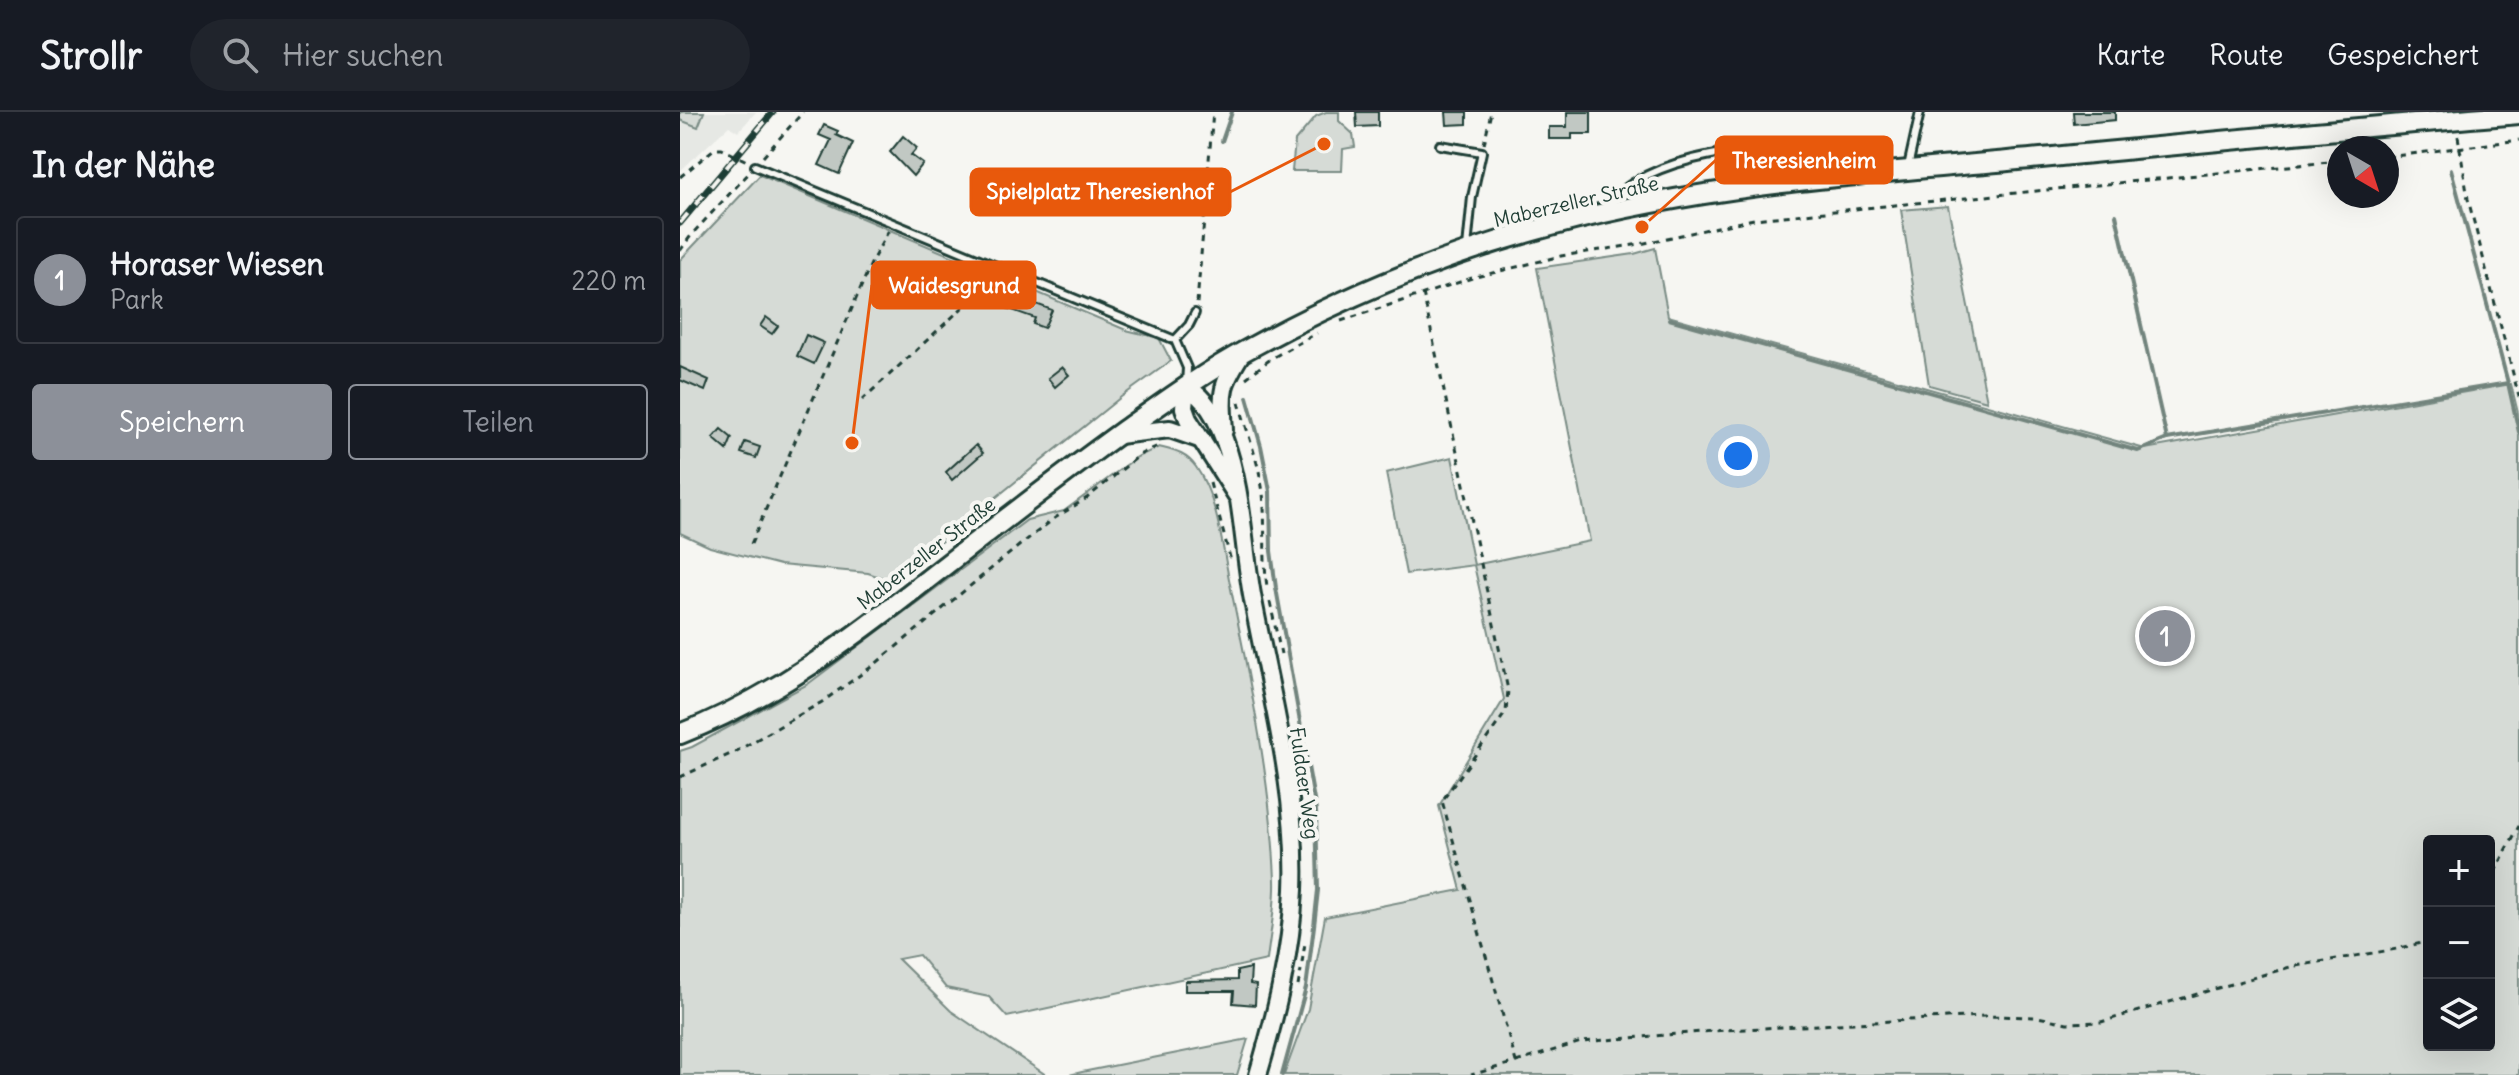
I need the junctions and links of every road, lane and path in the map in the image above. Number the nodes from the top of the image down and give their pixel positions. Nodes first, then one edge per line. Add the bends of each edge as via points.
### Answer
1 (803, 112) edge
2 (1213, 112) edge
3 (1491, 112) edge
4 (1920, 112) edge
5 (2512, 113) edge
6 (2457, 119) junction
7 (2519, 140) edge
8 (1440, 145) dead end
9 (2458, 148) junction
10 (1482, 152) junction
11 (2399, 155) edge
12 (2327, 162) edge
13 (755, 166) junction
14 (1907, 171) junction
15 (1860, 175) junction
16 (680, 177) edge
17 (1605, 214) junction
18 (893, 223) junction
19 (680, 251) edge
20 (1466, 252) junction
21 (1003, 269) junction
22 (1423, 293) junction
23 (1195, 313) joint
24 (1333, 324) dead end
25 (1320, 332) dead end
26 (1175, 340) junction
27 (1243, 351) junction
28 (1241, 383) dead end
29 (1186, 386) junction
30 (2519, 397) edge
31 (862, 400) dead end
32 (1118, 435) junction
33 (1224, 439) junction
34 (1202, 440) junction
35 (1160, 445) dead end
36 (1207, 475) dead end
37 (1237, 496) junction
38 (751, 544) dead end
39 (1231, 564) dead end
40 (680, 734) edge
41 (680, 777) edge
42 (2519, 826) edge
43 (2495, 872) edge
44 (2423, 942) edge
45 (1516, 1062) junction
46 (1258, 1075) edge
47 (1471, 1075) edge

1 - 13 path
2 - 23 path
3 - 10 path
4 - 14 lane
5 - 6 main road, Maberzeller Straße
6 - 9 path
6 - 14 main road, Maberzeller Straße
7 - 9 path
8 - 10 lane
9 - 11 path
9 - 30 path
10 - 20 lane, Maberzeller Straße
12 - 22 path via 1754,219 1561,256
13 - 16 path via 714,149
13 - 18 lane
13 - 19 path
14 - 15 main road, Maberzeller Straße
15 - 17 main road, Maberzeller Straße via 1735,190
15 - 17 lane via 1856,163 1829,151 1740,152 1657,170 1614,198
17 - 20 main road, Maberzeller Straße
18 - 21 lane
18 - 38 path
20 - 27 main road, Maberzeller Straße via 1363,291
21 - 26 lane
21 - 31 path
22 - 24 path
22 - 45 path via 1508,690 1506,712 1442,801
23 - 26 lane
25 - 28 path via 1272,358
26 - 29 lane via 1187,368
27 - 29 main road, Maberzeller Straße
27 - 33 main road via 1222,392
29 - 32 main road, Maberzeller Straße
29 - 33 main road, Fuldaer Weg via 1203,397
29 - 34 main road, Fuldaer Weg via 1184,408
32 - 34 main road via 1170,429
32 - 40 main road, Maberzeller Straße via 835,651 735,711
33 - 37 main road, Fuldaer Weg
34 - 37 main road, Fuldaer Weg
35 - 41 path via 1055,518 822,702
36 - 39 path
37 - 46 main road, Fuldaer Weg via 1293,829 1294,889 1286,968
42 - 43 path
44 - 45 path via 2290,967 2101,1022 1984,1016 1726,1030 1581,1042
45 - 47 path

